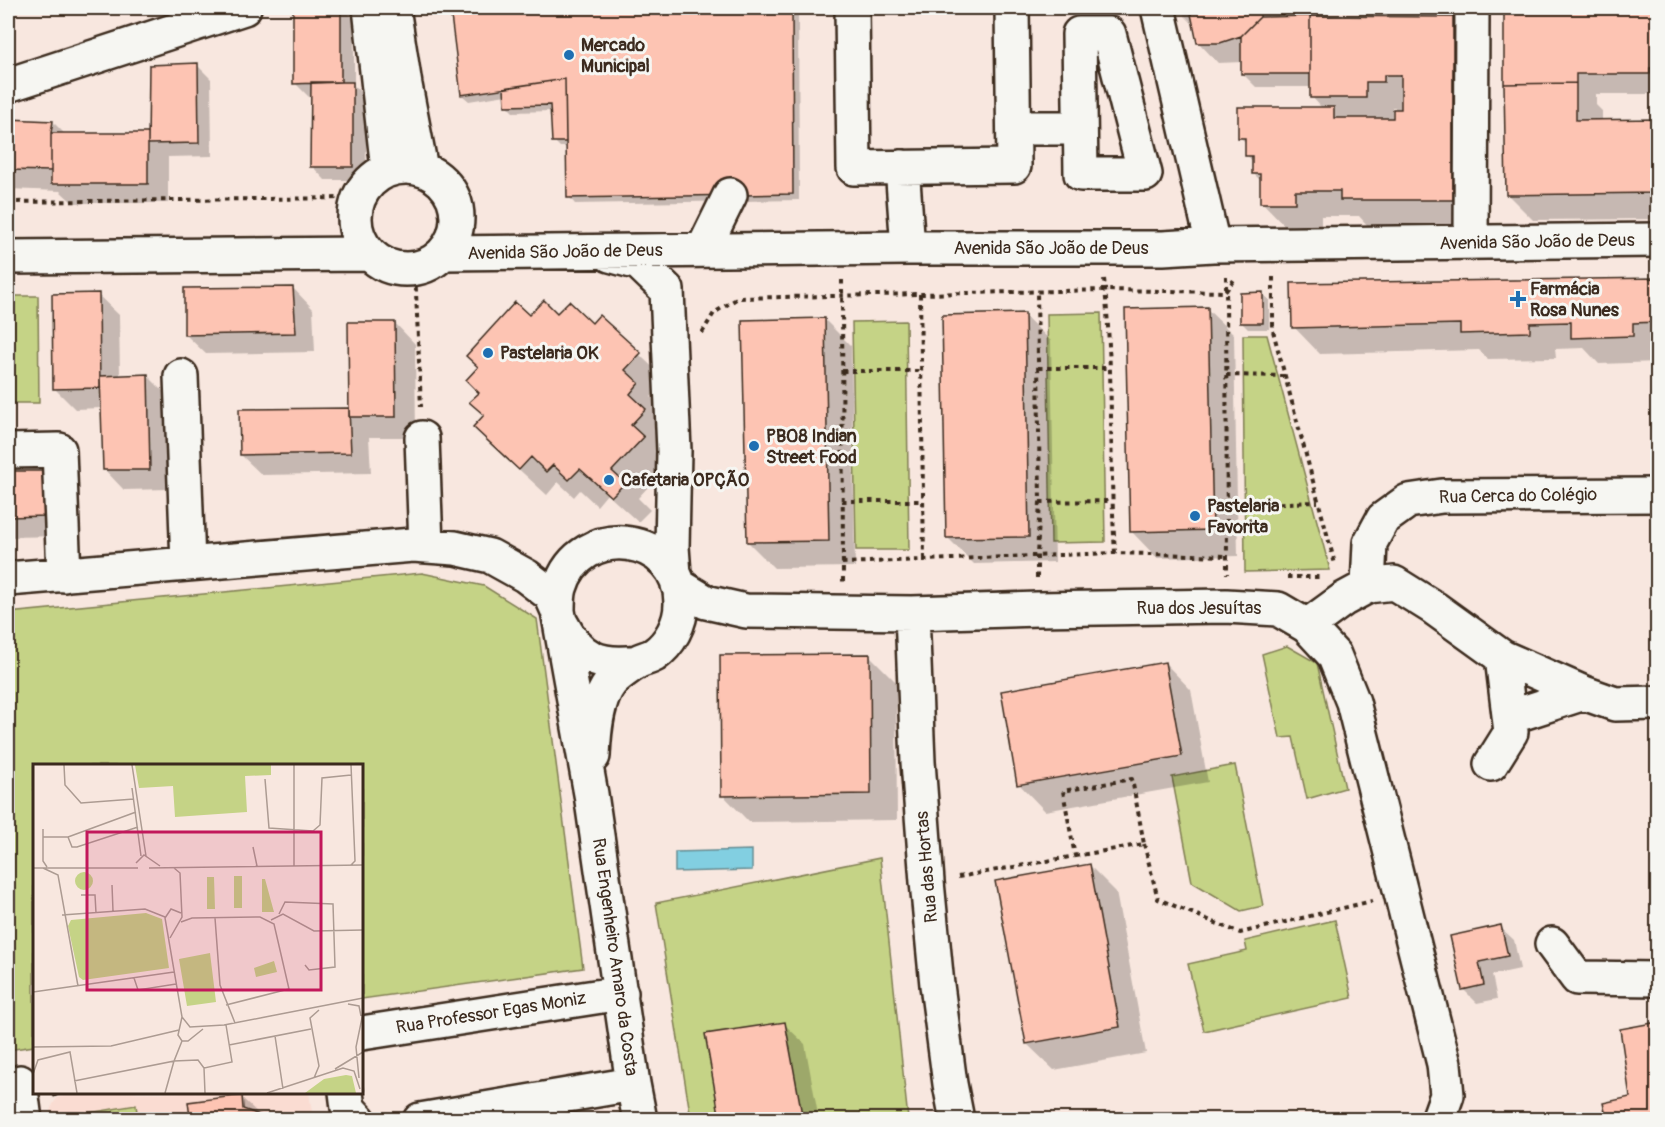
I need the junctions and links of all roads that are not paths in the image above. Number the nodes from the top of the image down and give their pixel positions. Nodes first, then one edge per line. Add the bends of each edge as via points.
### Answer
1 (244, 8) edge
2 (370, 8) edge
3 (852, 8) edge
4 (1012, 8) edge
5 (1158, 8) edge
6 (1472, 8) edge
7 (401, 16) edge
8 (8, 86) edge
9 (1182, 110) junction
10 (1130, 119) junction
11 (1014, 128) junction
12 (1080, 128) junction
13 (902, 167) junction
14 (421, 169) junction
15 (388, 170) junction
16 (730, 195) dead end
17 (350, 211) junction
18 (456, 214) junction
19 (1658, 240) edge
20 (1471, 243) junction
21 (1219, 245) junction
22 (908, 248) junction
23 (710, 250) junction
24 (579, 251) junction
25 (444, 253) junction
26 (368, 254) junction
27 (250, 255) junction
28 (8, 257) edge
29 (666, 290) junction
30 (181, 376) dead end
31 (422, 438) road end
32 (8, 451) edge
33 (1658, 495) edge
34 (426, 546) junction
35 (188, 564) junction
36 (64, 575) junction
37 (8, 579) edge
38 (676, 579) junction
39 (1368, 586) junction
40 (746, 611) junction
41 (912, 613) junction
42 (559, 616) junction
43 (1307, 626) junction
44 (668, 641) junction
45 (1502, 657) junction
46 (637, 662) junction
47 (1584, 693) junction
48 (1658, 703) edge
49 (1510, 717) junction
50 (1491, 764) dead end
51 (591, 794) junction
52 (1552, 944) dead end
53 (1658, 979) edge
54 (621, 993) junction
55 (363, 1034) edge
56 (21, 1082) edge
57 (633, 1084) junction
58 (346, 1094) edge
59 (25, 1119) edge
60 (359, 1119) edge
61 (420, 1119) edge
62 (640, 1119) edge
63 (957, 1119) edge
64 (1438, 1119) edge

1 - 8 street
2 - 15 street
3 - 13 street via 854,168
4 - 11 street
5 - 9 street
6 - 20 street
7 - 14 street via 405,85
9 - 10 street
9 - 21 street
10 - 12 street via 1144,174 1081,174
10 - 12 street via 1109,34 1079,34
11 - 12 street
11 - 13 street via 1014,166
13 - 22 street
14 - 15 street
14 - 18 street via 448,189
15 - 17 street via 373,178
16 - 23 street
17 - 26 street via 358,239
17 - 27 street via 319,238
18 - 24 street via 494,236
18 - 25 street via 453,238
19 - 20 street, Avenida São João de Deus
20 - 21 street, Avenida São João de Deus
21 - 22 street, Avenida São João de Deus
22 - 23 street, Avenida São João de Deus
23 - 24 street, Avenida São João de Deus
23 - 29 street via 682,263
24 - 25 street, Avenida São João de Deus
24 - 29 street via 639,263
25 - 26 street via 415,269 390,267
26 - 27 street
27 - 28 street
29 - 38 street
30 - 35 street
31 - 34 street
32 - 36 street via 59,450
33 - 39 street, Rua Cerca do Colégio via 1442,496 1408,501 1383,519 1370,543
34 - 35 street
34 - 42 street via 490,556 551,594
35 - 36 street
36 - 37 street
38 - 40 street via 706,602
38 - 42 street via 660,557 642,546 621,542 600,545 582,554 567,571 559,590
38 - 44 street via 681,604 678,624
39 - 43 street
39 - 45 street via 1394,583
40 - 41 street, Rua dos Jesuítas
40 - 44 street via 709,620
41 - 43 street, Rua dos Jesuítas via 1226,606 1278,609
41 - 63 street, Rua das Hortas via 927,882 937,986
42 - 46 street via 569,639 582,652 599,662
42 - 51 street
43 - 64 street, Rua dos Jesuítas via 1334,655 1353,702 1444,1064 1447,1095
44 - 46 street
45 - 47 street
45 - 49 street
46 - 51 street via 612,681 602,701 595,727
47 - 48 street via 1615,704
47 - 49 street
49 - 50 street via 1511,732
51 - 54 street, Rua Engenheiro Amaro da Costa
52 - 53 street via 1577,978
54 - 55 street, Rua Professor Egas Moniz
54 - 57 street, Rua Engenheiro Amaro da Costa
56 - 59 street
57 - 61 street
57 - 62 street, Rua Engenheiro Amaro da Costa
58 - 60 street via 348,1108

